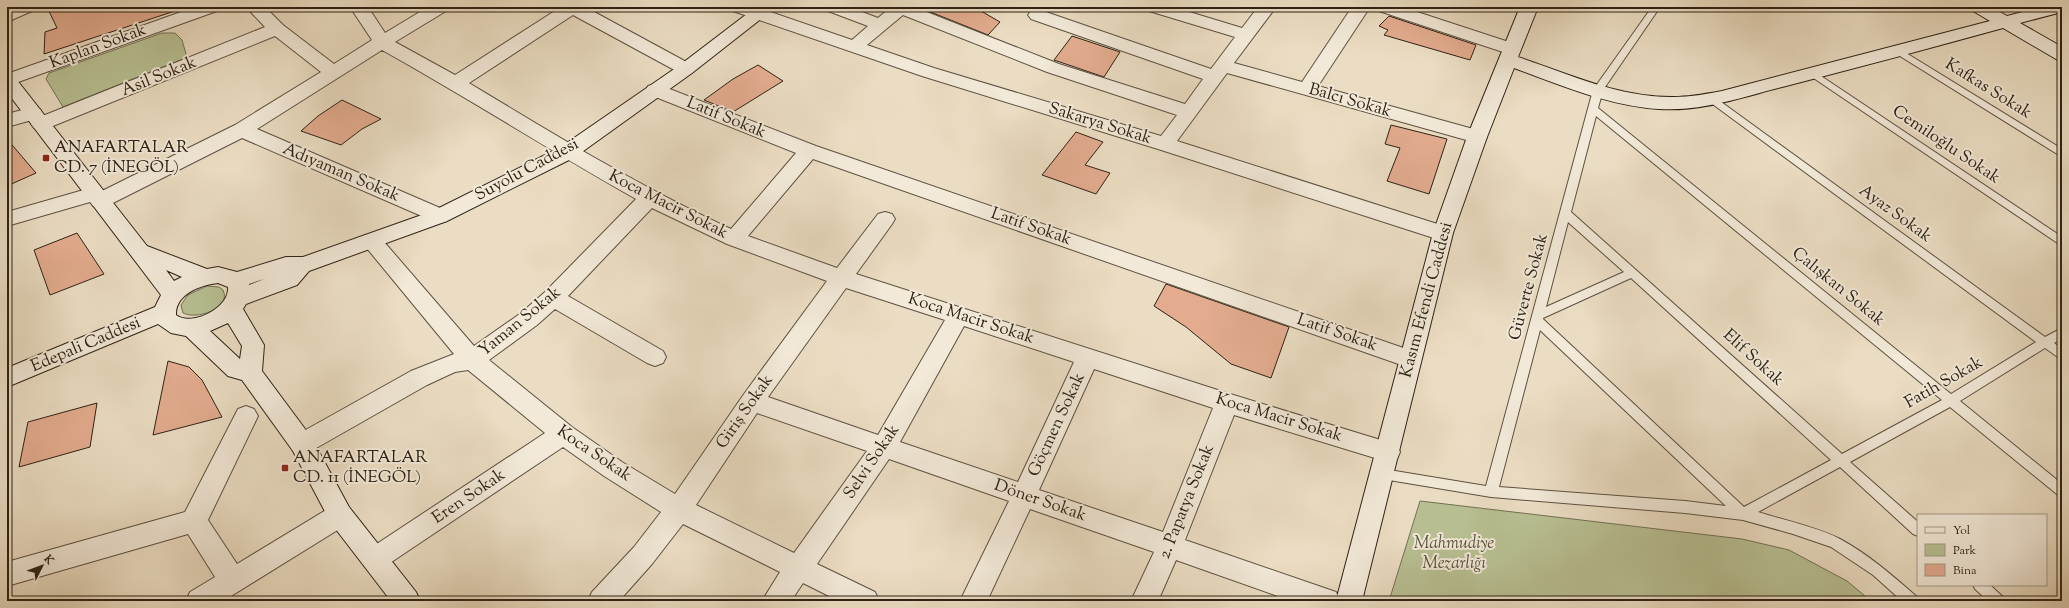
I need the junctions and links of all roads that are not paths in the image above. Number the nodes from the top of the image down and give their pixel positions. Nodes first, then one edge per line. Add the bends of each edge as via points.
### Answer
1 (26, 7) edge
2 (211, 7) edge
3 (255, 7) edge
4 (359, 7) edge
5 (440, 7) edge
6 (573, 7) edge
7 (738, 7) edge
8 (834, 7) edge
9 (901, 7) edge
10 (1154, 7) edge
11 (1267, 7) edge
12 (1361, 7) edge
13 (1385, 7) edge
14 (1529, 7) edge
15 (1656, 7) edge
16 (1979, 7) edge
17 (2062, 7) edge
18 (762, 11) edge
19 (1037, 15) dead end
20 (7, 17) edge
21 (2005, 22) junction
22 (880, 25) junction
23 (277, 29) junction
24 (1246, 35) junction
25 (382, 42) junction
26 (854, 47) junction
27 (1898, 51) junction
28 (1510, 54) junction
29 (2062, 55) edge
30 (686, 69) junction
31 (333, 72) junction
32 (1219, 72) junction
33 (1812, 74) junction
34 (9, 83) edge
35 (456, 83) junction
36 (1307, 89) junction
37 (655, 90) junction
38 (1598, 90) junction
39 (1710, 98) junction
40 (1593, 108) junction
41 (1189, 112) junction
42 (37, 118) junction
43 (7, 121) edge
44 (242, 130) junction
45 (1477, 137) junction
46 (1166, 144) junction
47 (809, 151) junction
48 (568, 152) junction
49 (2062, 154) edge
50 (97, 197) junction
51 (650, 197) junction
52 (1565, 213) junction
53 (440, 216) junction
54 (7, 219) edge
55 (885, 219) dead end
56 (1443, 232) junction
57 (734, 239) junction
58 (372, 241) junction
59 (2062, 242) edge
60 (139, 251) junction
61 (1632, 273) junction
62 (205, 276) junction
63 (842, 278) junction
64 (235, 295) junction
65 (553, 298) junction
66 (169, 304) junction
67 (959, 316) junction
68 (1537, 318) junction
69 (191, 327) junction
70 (2062, 332) edge
71 (2045, 342) junction
72 (2062, 355) edge
73 (655, 357) dead end
74 (1088, 357) junction
75 (1410, 359) junction
76 (472, 360) junction
77 (250, 373) junction
78 (7, 378) edge
79 (752, 401) junction
80 (1950, 401) junction
81 (1227, 403) junction
82 (246, 416) dead end
83 (562, 434) junction
84 (302, 444) junction
85 (884, 447) junction
86 (1388, 452) junction
87 (1841, 461) junction
88 (1383, 474) junction
89 (2062, 491) edge
90 (1491, 492) junction
91 (1024, 496) junction
92 (678, 509) junction
93 (1743, 514) junction
94 (340, 515) junction
95 (194, 521) junction
96 (1917, 529) edge
97 (1170, 546) junction
98 (375, 559) junction
99 (799, 567) junction
100 (7, 574) edge
101 (233, 580) junction
102 (1981, 586) edge
103 (200, 601) edge
104 (407, 601) edge
105 (601, 601) edge
106 (775, 601) edge
107 (866, 601) edge
108 (973, 601) edge
109 (1144, 601) edge
110 (1327, 601) edge
111 (1349, 601) edge
112 (1912, 601) edge
113 (1998, 601) edge

1 - 20 street
2 - 34 street, Kaplan Sokak
3 - 23 street
4 - 25 street
5 - 25 street
6 - 30 street
6 - 35 street
7 - 18 street, Sakarya Sokak
8 - 22 street
9 - 22 street
9 - 41 street via 1053,68
10 - 24 street
11 - 24 street
12 - 36 street
13 - 28 street
14 - 28 street, Kasım Efendi Caddesi
15 - 38 lane, Güverte Sokak
16 - 21 street
17 - 21 street
18 - 26 street, Sakarya Sokak
18 - 30 street, Suyolu Caddesi
19 - 32 street, Balcı Sokak
21 - 27 street
21 - 29 street
22 - 26 street
23 - 31 street
23 - 42 street, Asil Sokak
24 - 32 street
25 - 31 street
25 - 35 street, Koca Macir Sokak
26 - 46 street, Sakarya Sokak
27 - 33 street
27 - 49 lane, Kafkas Sokak
28 - 38 street
28 - 45 street, Kasım Efendi Caddesi
30 - 37 street, Suyolu Caddesi
31 - 44 street
32 - 36 street, Balcı Sokak
32 - 41 street
33 - 39 street
33 - 59 lane, Cemiloğlu Sokak
34 - 42 street
35 - 48 street, Koca Macir Sokak
36 - 45 street, Balcı Sokak
37 - 47 street, Latif Sokak
37 - 48 street, Suyolu Caddesi
38 - 39 street via 1658,103 1694,102
38 - 40 lane, Güverte Sokak
39 - 71 lane, Ayaz Sokak
40 - 52 lane, Güverte Sokak
40 - 80 lane, Çalışkan Sokak
41 - 46 street
42 - 43 street, Asil Sokak
42 - 50 street
44 - 50 street
44 - 53 street, Adıyaman Sokak
45 - 56 street, Kasım Efendi Caddesi
46 - 56 street, Sakarya Sokak
47 - 57 street
47 - 75 street, Latif Sokak
48 - 51 street, Koca Macir Sokak
48 - 53 street, Suyolu Caddesi
50 - 54 street
50 - 60 street
51 - 57 street, Koca Macir Sokak
51 - 65 street, Yaman Sokak
52 - 61 lane, Elif Sokak
52 - 68 lane, Güverte Sokak
53 - 58 street, Suyolu Caddesi
55 - 63 street, Giriş Sokak
56 - 75 street, Kasım Efendi Caddesi
57 - 63 street, Koca Macir Sokak
58 - 64 street, Suyolu Caddesi via 304,265 289,279
58 - 76 street, Koca Sokak
60 - 62 street
60 - 66 street
61 - 68 lane
61 - 87 lane, Elif Sokak
62 - 64 street via 228,276
62 - 66 street, Edepali Caddesi via 182,287
63 - 67 street, Koca Macir Sokak
63 - 79 street, Giriş Sokak
64 - 69 street via 212,321
64 - 77 street via 253,345
65 - 73 street
65 - 76 street, Yaman Sokak via 529,319
66 - 69 street via 166,319 172,324
66 - 78 street, Edepali Caddesi
67 - 74 street, Koca Macir Sokak
67 - 85 street, Selvi Sokak
68 - 90 lane, Güverte Sokak
68 - 93 lane
69 - 77 street via 236,369
70 - 71 lane, Fatih Sokak
71 - 72 lane, Ayaz Sokak
71 - 80 lane, Fatih Sokak
74 - 81 street, Koca Macir Sokak
74 - 91 street, Göçmen Sokak
75 - 86 street, Kasım Efendi Caddesi
76 - 83 street, Koca Sokak
76 - 84 street, Yaman Sokak via 451,364 419,378
77 - 84 street
79 - 85 street, Döner Sokak
79 - 92 street, Giriş Sokak
80 - 87 lane, Fatih Sokak
80 - 89 lane, Çalışkan Sokak
81 - 86 street, Koca Macir Sokak
81 - 97 street, 2. Papatya Sokak
82 - 95 street
83 - 92 street, Koca Sokak
83 - 98 street, Eren Sokak
84 - 94 street
85 - 91 street, Döner Sokak
85 - 99 street, Selvi Sokak
86 - 88 street, Kasım Efendi Caddesi
87 - 93 lane, Fatih Sokak
87 - 96 lane, Elif Sokak
88 - 90 lane
88 - 111 street, Kasım Efendi Caddesi
90 - 93 lane
91 - 97 street, Döner Sokak
91 - 108 street, Göçmen Sokak
92 - 99 street, Koca Sokak
92 - 105 street, Giriş Sokak via 630,571
93 - 112 lane via 1835,543 1878,571
94 - 98 street
94 - 101 street
95 - 100 street
95 - 101 street
97 - 109 street, 2. Papatya Sokak
97 - 110 street, Döner Sokak
98 - 104 street
99 - 106 street, Selvi Sokak
99 - 107 street, Koca Sokak
101 - 103 street
102 - 113 lane

